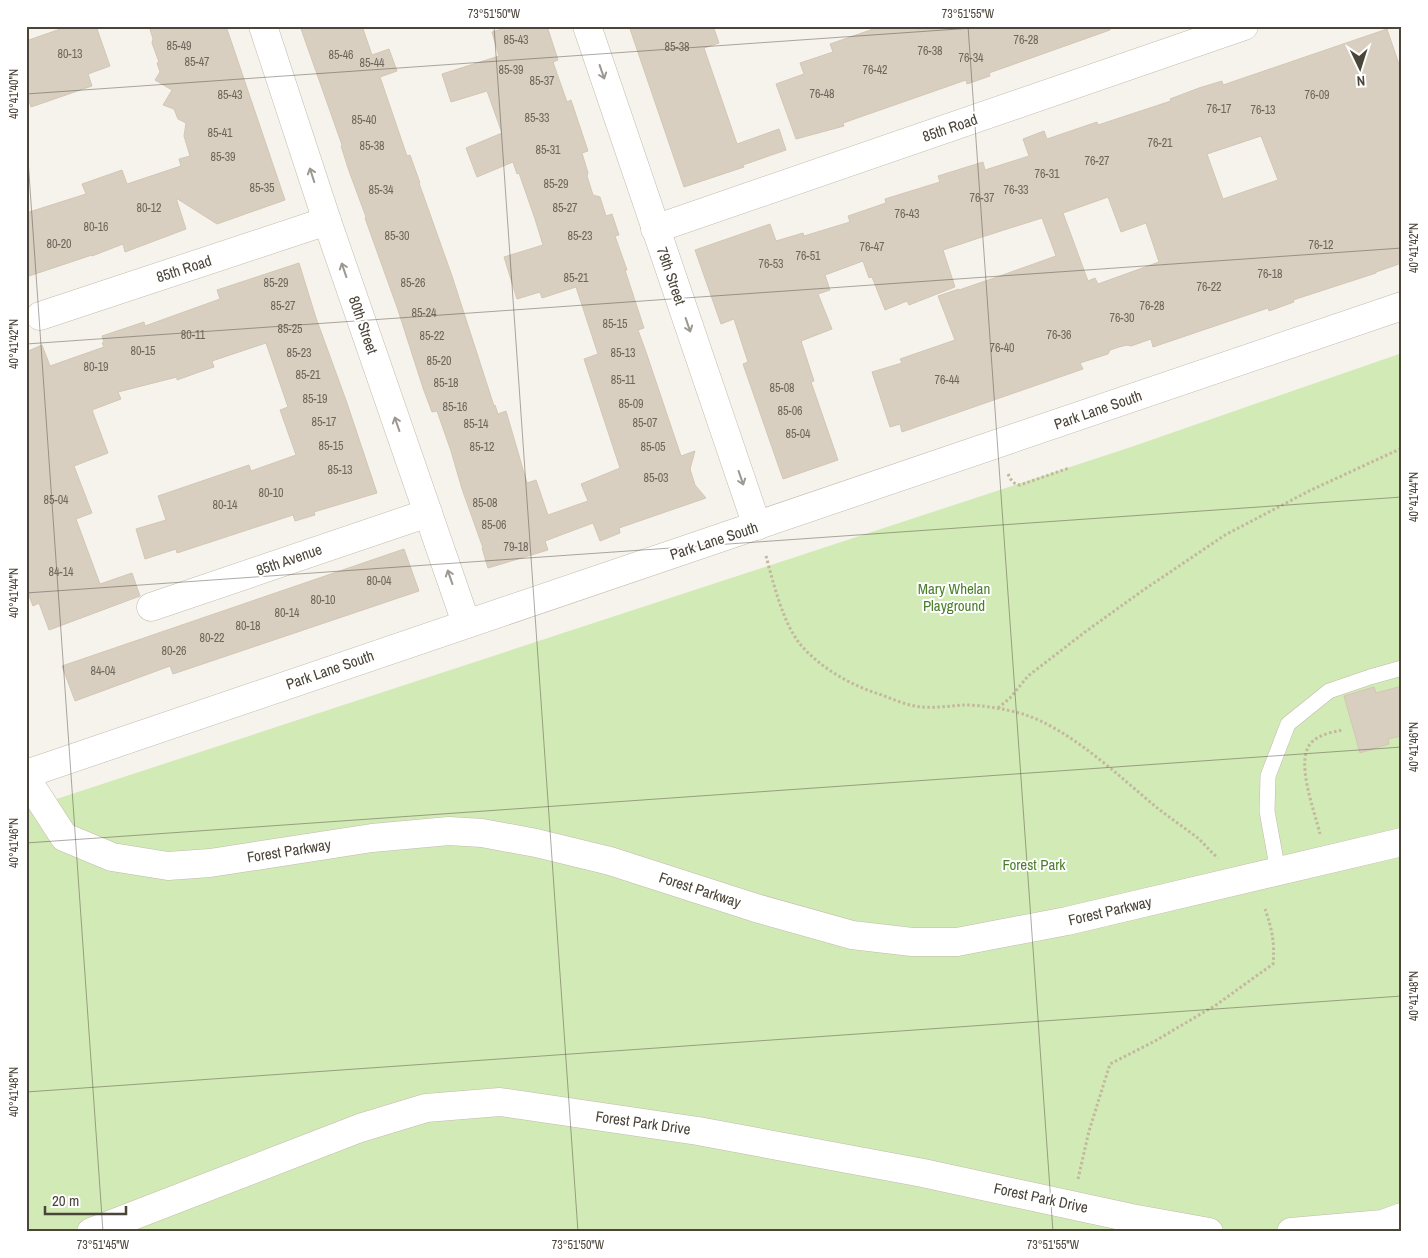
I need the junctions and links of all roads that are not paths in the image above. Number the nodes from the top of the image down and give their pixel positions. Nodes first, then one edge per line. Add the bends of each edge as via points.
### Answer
1 (263, 26) edge
2 (587, 26) edge
3 (1244, 26) edge
4 (327, 221) junction
5 (655, 229) junction
6 (1402, 306) edge
7 (40, 316) dead end
8 (428, 513) junction
9 (757, 526) junction
10 (151, 607) dead end
11 (466, 623) junction
12 (1402, 668) edge
13 (26, 774) edge
14 (26, 778) edge
15 (1402, 842) edge
16 (1278, 872) junction
17 (1402, 1217) edge
18 (91, 1232) edge
19 (1209, 1232) edge
20 (1291, 1232) edge

4 -> 1 street, 80th Street
2 -> 5 street, 79th Street
3 - 5 street, 85th Road
4 - 7 street, 85th Road
8 -> 4 street, 80th Street
5 -> 9 street, 79th Street
6 - 9 street, Park Lane South
8 - 10 street, 85th Avenue
11 -> 8 street, 80th Street
9 - 11 street, Park Lane South
11 - 13 street, Park Lane South
12 - 16 lane via 1329,691 1288,724 1268,776 1267,811
14 - 16 street, Forest Parkway via 64,836 112,858 168,866 210,863 372,838 449,831 482,833 610,861 852,935 912,942 957,942 1058,923
15 - 16 street, Forest Parkway
17 - 20 street via 1383,1224
18 - 19 street, Forest Park Drive via 360,1128 426,1108 500,1102 708,1133 923,1172

